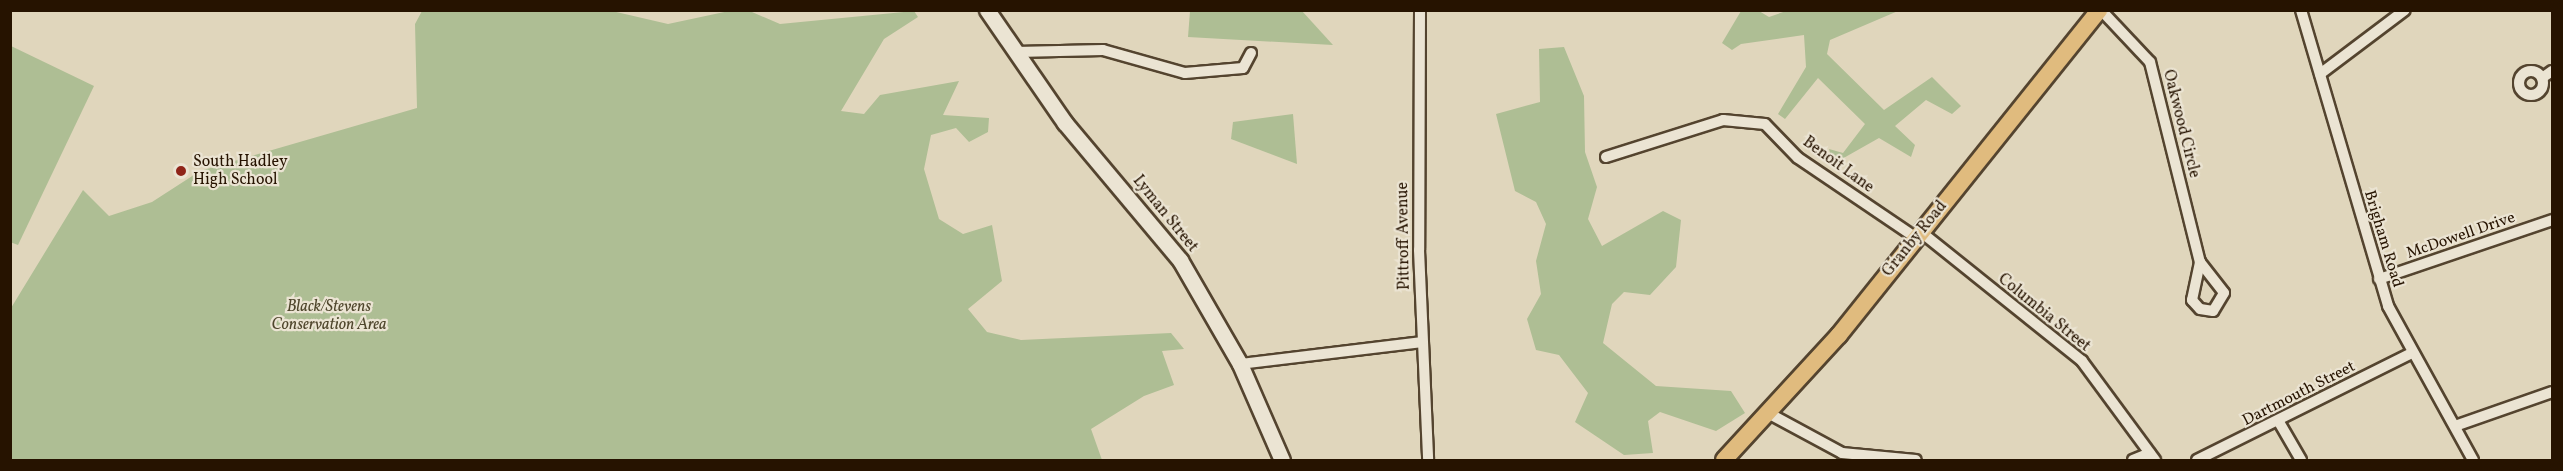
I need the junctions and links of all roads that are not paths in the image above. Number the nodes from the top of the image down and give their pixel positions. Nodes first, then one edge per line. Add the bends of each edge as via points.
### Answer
1 (987, 10) edge
2 (1420, 10) edge
3 (2100, 10) edge
4 (2301, 10) edge
5 (2405, 10) edge
6 (1016, 52) junction
7 (1251, 52) dead end
8 (2553, 71) edge
9 (2320, 74) junction
10 (2542, 78) dead end
11 (1606, 157) dead end
12 (2553, 220) edge
13 (1918, 235) junction
14 (2200, 262) dead end
15 (2379, 279) junction
16 (1422, 342) junction
17 (2412, 353) junction
18 (1240, 364) junction
19 (2553, 392) edge
20 (1768, 413) junction
21 (2279, 422) junction
22 (2456, 426) junction
23 (2152, 457) edge
24 (1282, 460) edge
25 (1428, 460) edge
26 (1724, 460) edge
27 (1916, 460) edge
28 (2133, 460) edge
29 (2198, 460) edge
30 (2301, 460) edge
31 (2473, 460) edge

1 - 6 main road, Lyman Street
2 - 16 street, Pittroff Avenue
3 - 13 main road, Granby Road
3 - 14 street, Oakwood Circle via 2150,62
4 - 9 street, Brigham Road
5 - 9 street
6 - 7 street via 1103,50 1185,74 1243,68
6 - 18 main road, Lyman Street via 1065,123 1180,260
8 - 10 street
9 - 15 street, Brigham Road
11 - 13 street, Benoit Lane via 1723,120 1765,124 1798,158
12 - 15 street, McDowell Drive
13 - 20 main road, Granby Road
13 - 23 street, Columbia Street via 2082,361
15 - 17 street, Brigham Road
16 - 18 street
16 - 25 street, Pittroff Avenue
17 - 21 street, Dartmouth Street
17 - 22 street, Brigham Road
18 - 24 main road, Lyman Street
19 - 22 street
20 - 26 main road, Granby Road
20 - 27 street via 1842,453
21 - 29 street, Dartmouth Street
21 - 30 street
22 - 31 street, Brigham Road
23 - 28 street

